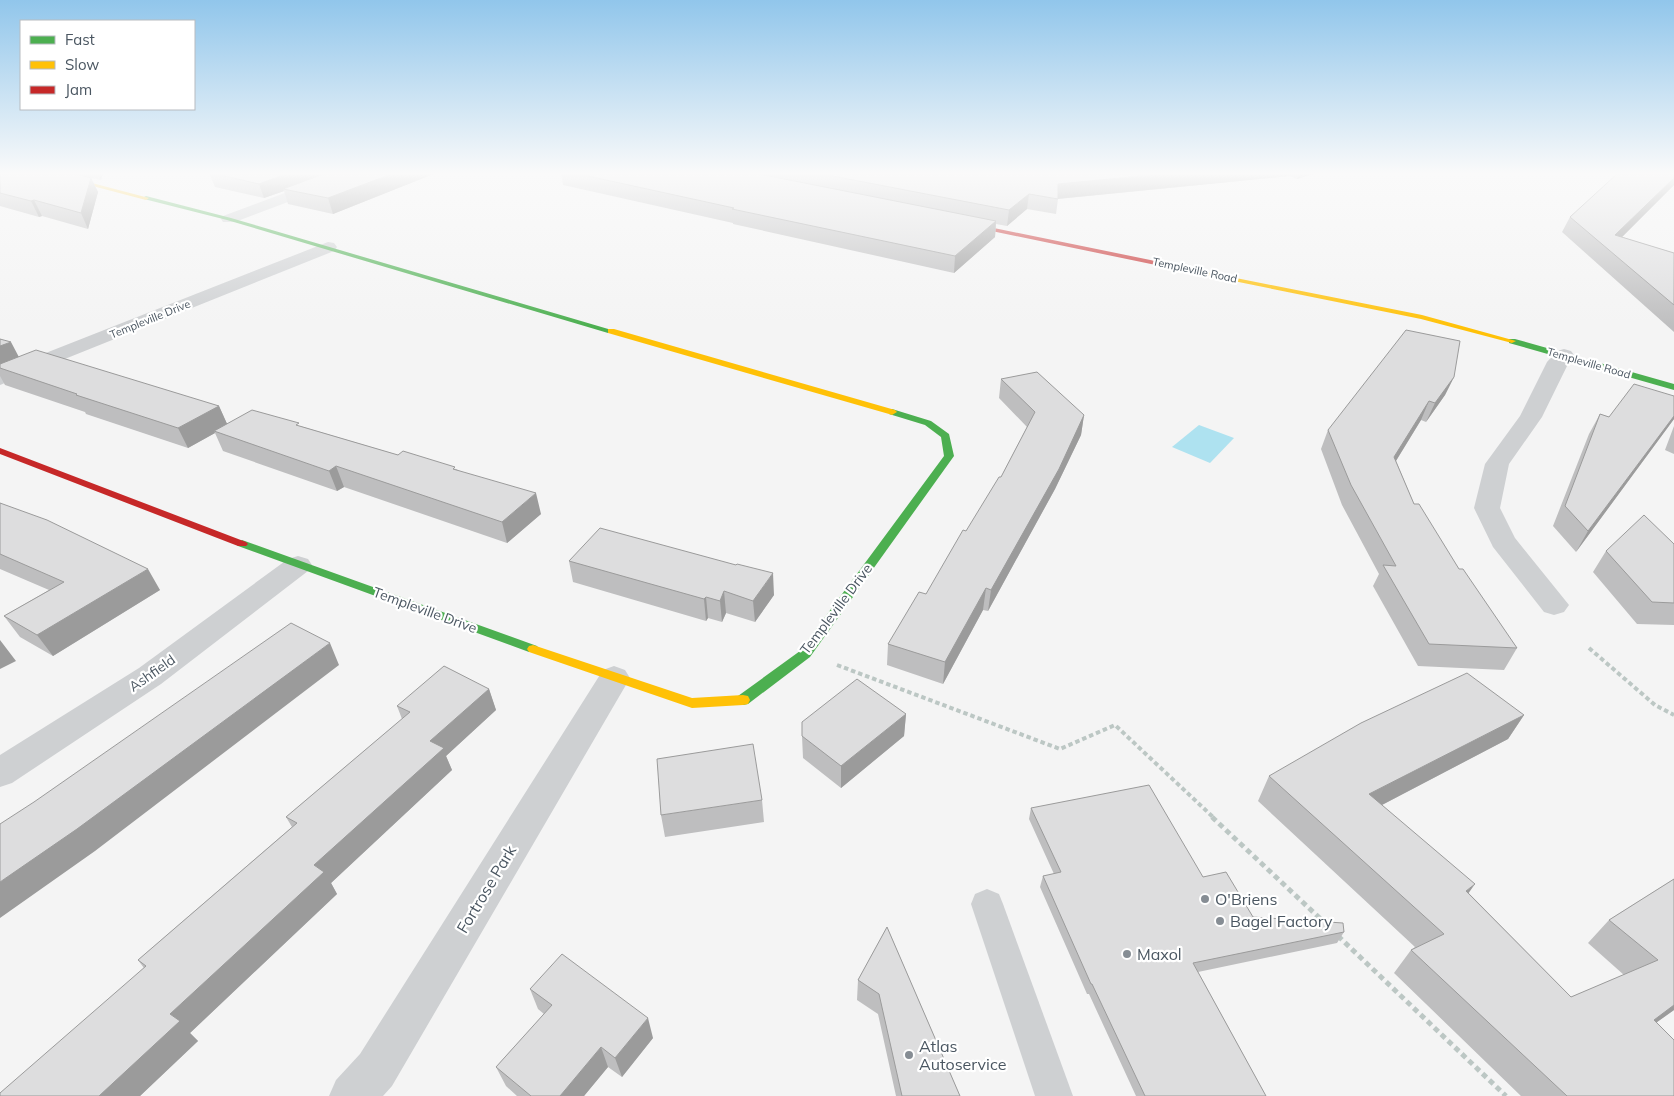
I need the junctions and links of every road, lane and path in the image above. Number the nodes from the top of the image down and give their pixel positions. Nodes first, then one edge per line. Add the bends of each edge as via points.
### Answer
1 (247, 224) edge
2 (966, 224) edge
3 (328, 247) junction
4 (1564, 355) junction
5 (0, 379) edge
6 (1674, 387) edge
7 (0, 451) edge
8 (298, 565) junction
9 (1554, 605) dead end
10 (1589, 648) dead end
11 (829, 662) dead end
12 (614, 678) junction
13 (1674, 715) edge
14 (0, 773) edge
15 (986, 904) dead end
16 (352, 1096) edge
17 (1054, 1096) edge
18 (1506, 1096) edge

1 - 3 street, Templeville Drive
2 - 4 street, Templeville Road via 1422,317
3 - 5 street, Templeville Drive
3 - 12 street, Templeville Drive via 928,423 946,436 950,456 805,654 743,700 692,703
4 - 6 street, Templeville Road
4 - 9 street via 1531,417 1497,464 1487,508 1502,541
7 - 8 street, Templeville Drive
8 - 12 street, Templeville Drive
8 - 14 street, Ashfield via 150,676
10 - 13 path via 1655,705
11 - 18 path via 1060,749 1115,725
12 - 16 street, Fortrose Park via 376,1070
15 - 17 lane

